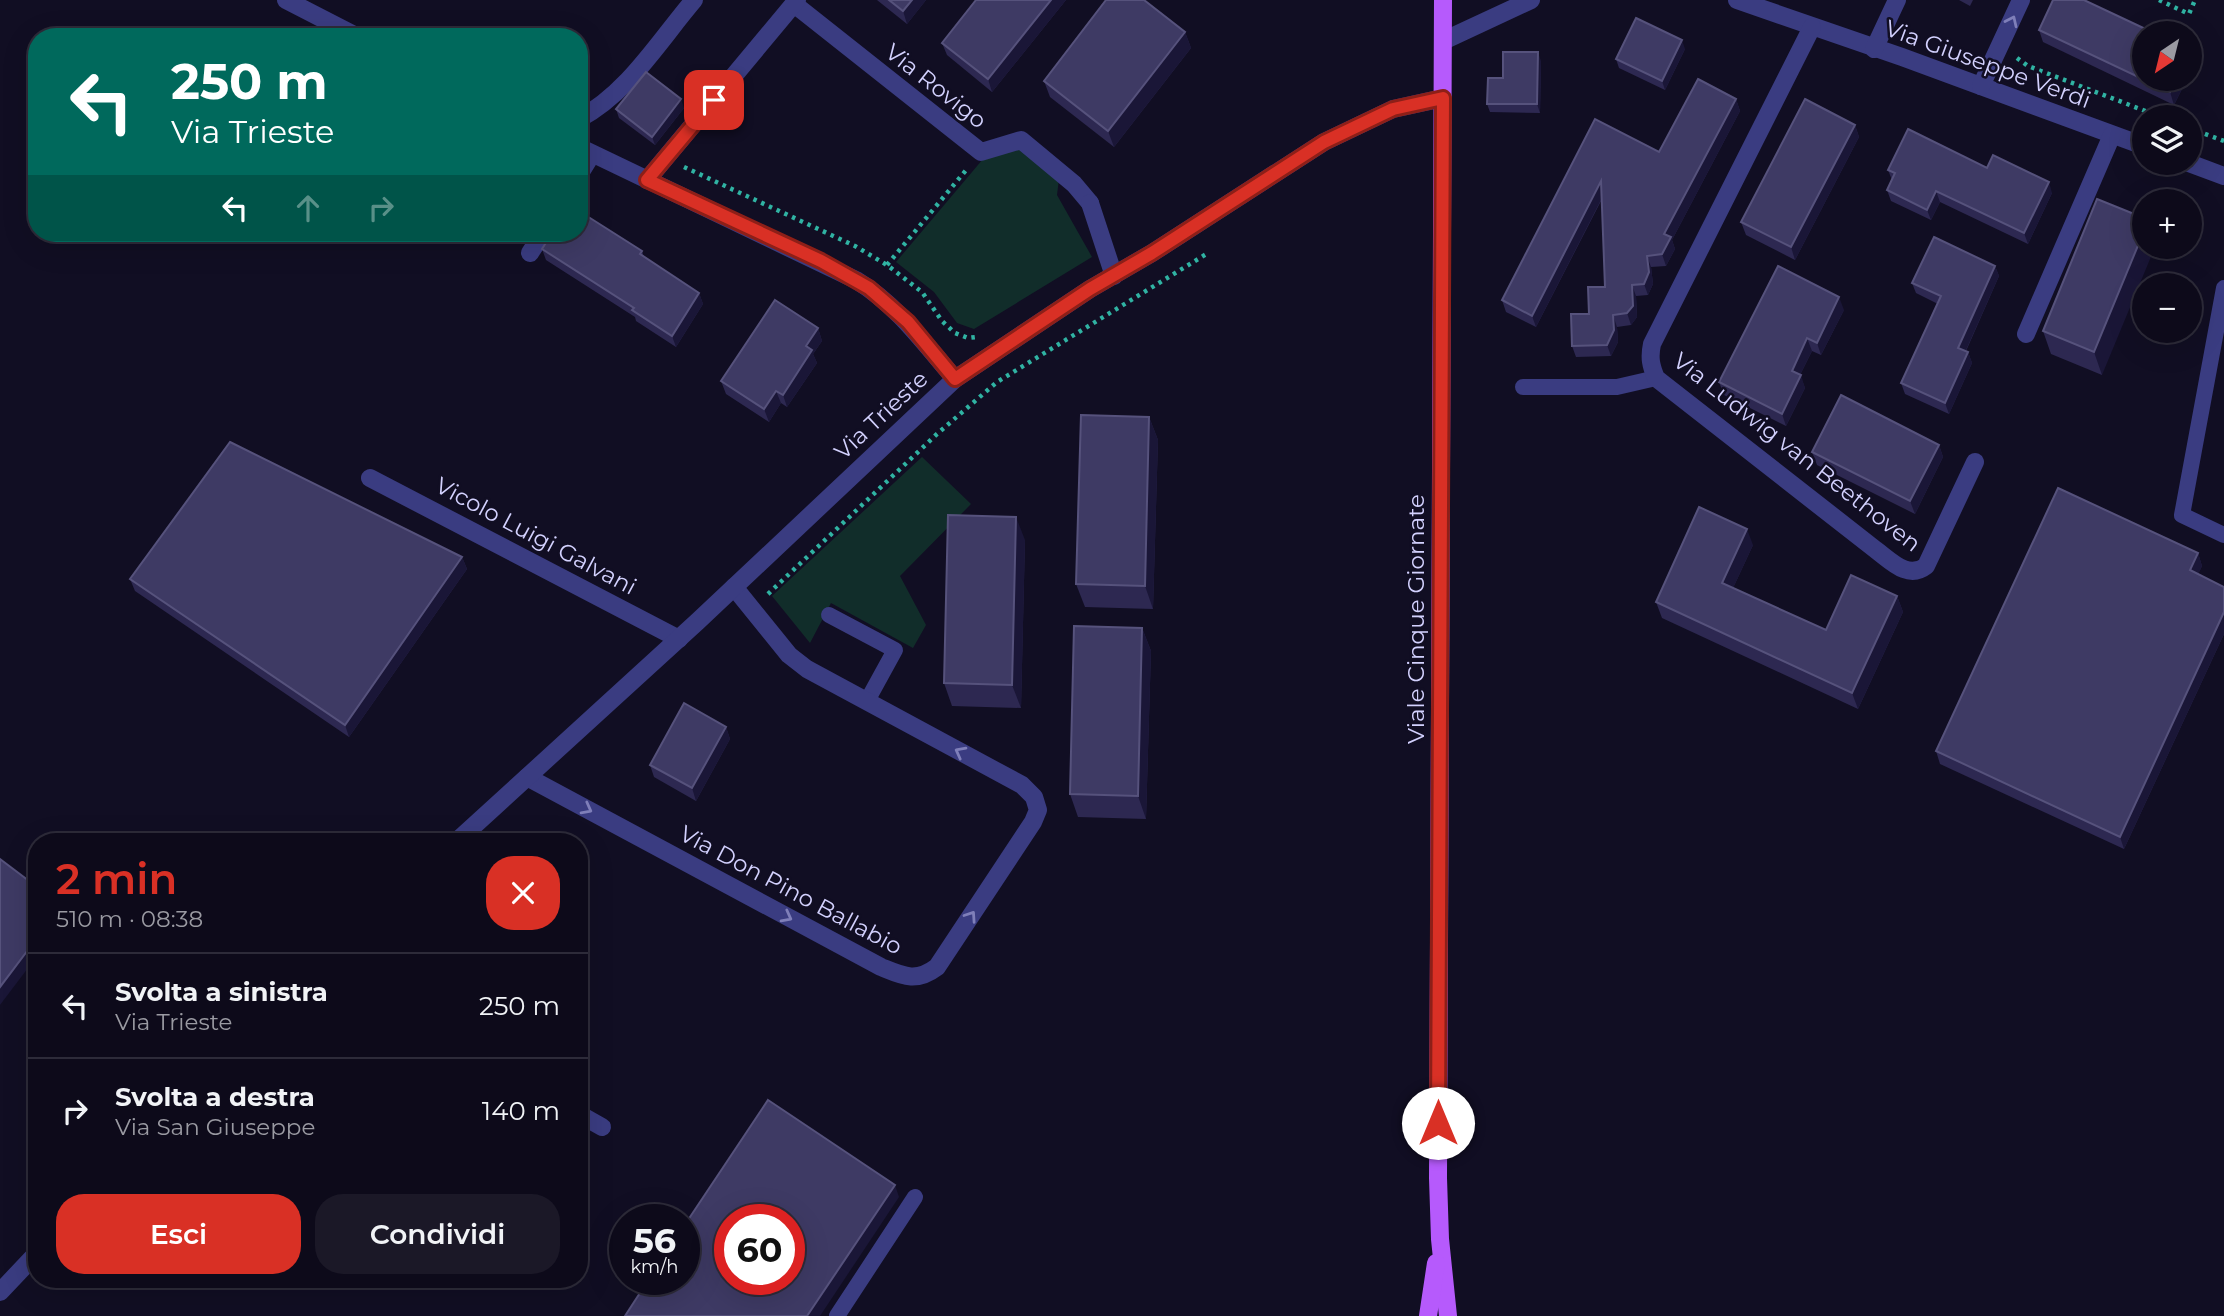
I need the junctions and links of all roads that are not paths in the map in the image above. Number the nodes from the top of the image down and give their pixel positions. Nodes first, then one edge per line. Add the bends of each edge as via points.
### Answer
1 (286, 0) edge
2 (694, 0) edge
3 (1443, 0) edge
4 (1531, 0) edge
5 (1737, 0) edge
6 (1897, 0) edge
7 (2021, 0) edge
8 (796, 2) edge
9 (1812, 26) junction
10 (340, 28) edge
11 (1443, 41) junction
12 (1874, 48) junction
13 (1982, 86) junction
14 (1443, 98) junction
15 (588, 113) edge
16 (2112, 135) junction
17 (2132, 142) edge
18 (588, 151) edge
19 (2202, 168) edge
20 (2224, 176) edge
21 (647, 180) junction
22 (537, 242) edge
23 (530, 253) dead end
24 (1114, 276) junction
25 (2224, 288) edge
26 (2026, 334) dead end
27 (1656, 378) junction
28 (955, 379) junction
29 (1523, 387) dead end
30 (1975, 462) dead end
31 (370, 478) dead end
32 (2224, 535) edge
33 (734, 587) junction
34 (829, 615) dead end
35 (678, 639) junction
36 (867, 701) junction
37 (527, 777) junction
38 (466, 833) edge
39 (588, 1119) edge
40 (602, 1127) dead end
41 (915, 1197) dead end
42 (1440, 1239) junction
43 (28, 1262) edge
44 (0, 1292) edge
45 (837, 1316) edge
46 (1427, 1316) edge
47 (1448, 1316) edge

1 - 10 street
2 - 15 street via 629,79
3 - 11 main road, Viale Cinque Giornate
4 - 11 street
5 - 9 street, Via Giuseppe Verdi
6 - 12 street
13 -> 7 street
8 - 21 street
8 - 24 street, Via Rovigo via 981,152 1021,140 1074,184 1090,203
9 - 12 street, Via Giuseppe Verdi
9 - 27 street, Via Ludwig van Beethoven via 1652,344 1649,356
11 - 14 main road, Viale Cinque Giornate
12 - 13 street, Via Giuseppe Verdi
13 - 16 street, Via Giuseppe Verdi
14 - 24 street, Via Trieste via 1393,109 1324,142
14 - 42 main road, Viale Cinque Giornate
16 - 17 street, Via Giuseppe Verdi
16 - 26 street
18 - 21 street
19 - 20 street
21 - 28 street via 869,288 908,322
22 - 23 street
24 - 28 street, Via Trieste
25 - 32 lane via 2182,515
27 - 29 lane via 1617,387
27 - 30 street, Via Ludwig van Beethoven via 1910,572 1926,566
28 - 33 street, Via Trieste
31 - 35 street, Vicolo Luigi Galvani
33 - 35 street, Via Trieste
33 - 36 street, Via Don Pino Ballabio via 789,656
34 - 36 lane via 895,650
35 - 37 street, Via Trieste
37 -> 36 street, Via Don Pino Ballabio via 881,968 919,977 937,967 1038,810 1034,797 1021,785
37 - 38 street, Via Trieste
39 - 40 street
41 - 45 lane
42 - 46 main road, Viale Cinque Giornate
42 - 47 main road, Viale Cinque Giornate
43 - 44 street

